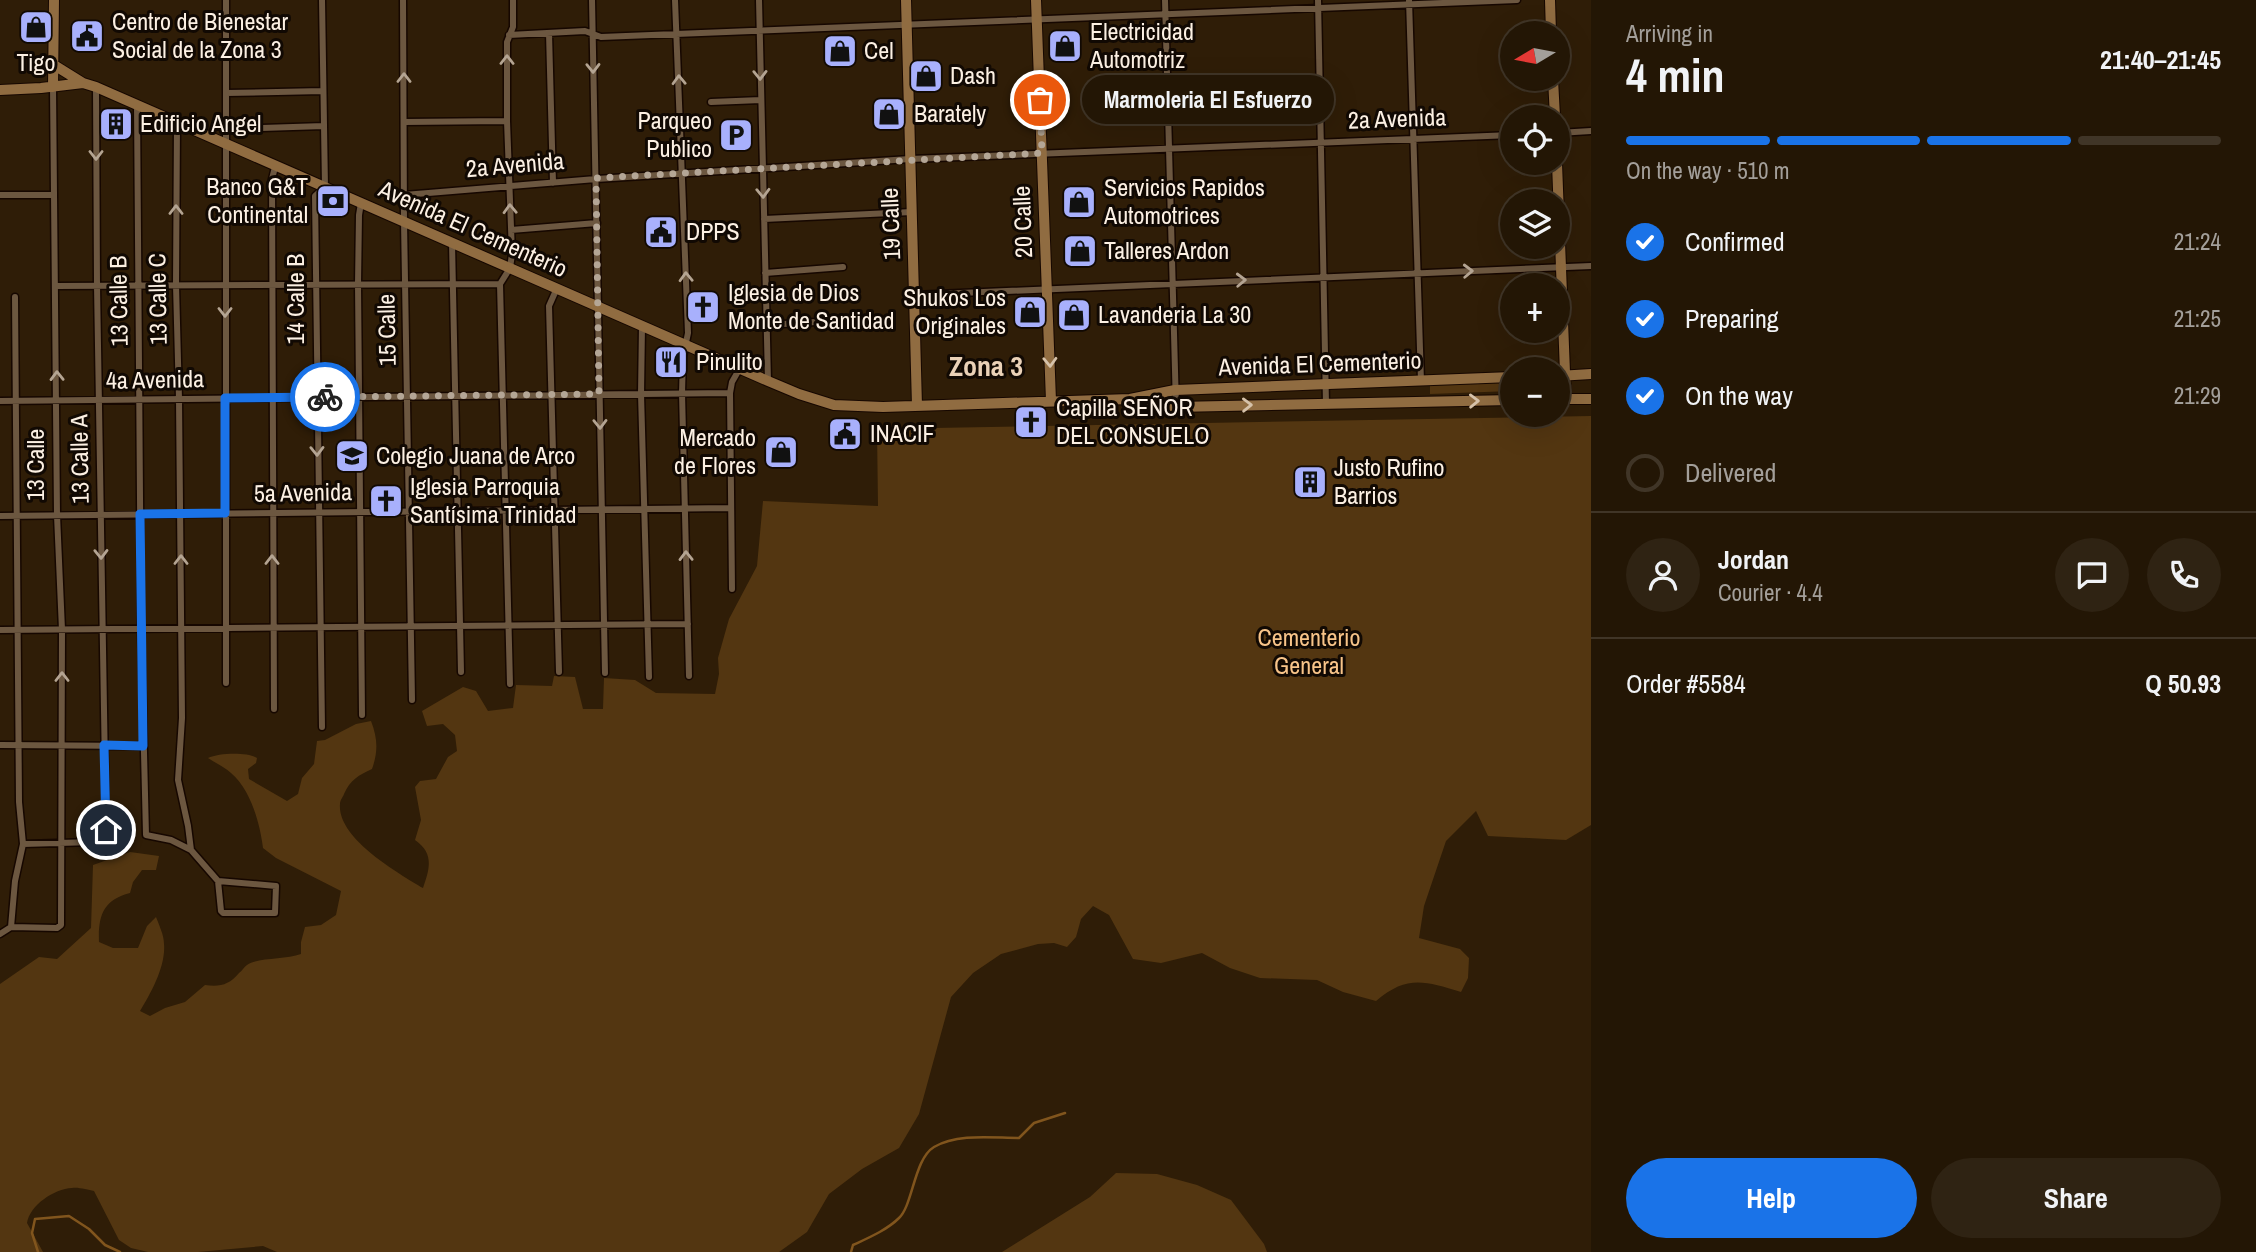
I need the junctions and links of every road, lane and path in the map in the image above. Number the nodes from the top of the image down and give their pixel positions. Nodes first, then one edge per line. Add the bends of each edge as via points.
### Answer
1 (54, 0) edge
2 (226, 0) edge
3 (322, 0) edge
4 (403, 0) edge
5 (513, 0) edge
6 (592, 0) edge
7 (675, 0) edge
8 (759, 0) edge
9 (906, 0) edge
10 (1036, 0) edge
11 (1165, 0) edge
12 (1318, 0) edge
13 (1517, 0) edge
14 (1550, 0) edge
15 (1409, 2) edge
16 (1319, 9) junction
17 (1166, 15) junction
18 (1037, 20) junction
19 (1551, 21) edge
20 (906, 25) junction
21 (759, 31) junction
22 (549, 33) junction
23 (592, 34) junction
24 (677, 34) junction
25 (509, 35) junction
26 (54, 65) junction
27 (83, 83) junction
28 (54, 87) junction
29 (96, 87) junction
30 (0, 90) edge
31 (323, 90) junction
32 (226, 93) junction
33 (761, 100) junction
34 (711, 102) dead end
35 (137, 105) junction
36 (507, 121) junction
37 (404, 122) junction
38 (177, 124) junction
39 (324, 126) junction
40 (227, 129) junction
41 (1591, 131) edge
42 (1570, 132) edge
43 (1500, 135) edge
44 (1412, 139) junction
45 (1321, 143) junction
46 (227, 146) junction
47 (1169, 148) junction
48 (1042, 153) junction
49 (910, 159) junction
50 (275, 167) junction
51 (762, 168) junction
52 (682, 173) junction
53 (1557, 175) edge
54 (596, 178) junction
55 (553, 183) junction
56 (325, 187) junction
57 (509, 187) junction
58 (0, 195) edge
59 (54, 195) junction
60 (404, 195) junction
61 (361, 203) junction
62 (912, 212) junction
63 (764, 219) junction
64 (404, 221) junction
65 (597, 223) junction
66 (511, 230) junction
67 (452, 243) junction
68 (1591, 266) edge
69 (843, 267) dead end
70 (1561, 267) junction
71 (510, 268) junction
72 (765, 273) junction
73 (1417, 273) junction
74 (1324, 277) junction
75 (1173, 283) junction
76 (314, 284) junction
77 (358, 284) junction
78 (405, 284) junction
79 (452, 284) junction
80 (500, 284) junction
81 (97, 285) junction
82 (138, 285) junction
83 (176, 285) junction
84 (225, 285) junction
85 (271, 285) junction
86 (56, 286) junction
87 (557, 288) junction
88 (1047, 289) junction
89 (914, 295) junction
90 (15, 297) dead end
91 (599, 307) junction
92 (832, 321) dead end
93 (767, 324) junction
94 (642, 326) junction
95 (687, 345) junction
96 (1561, 357) edge
97 (740, 368) junction
98 (1591, 374) edge
99 (1570, 375) edge
100 (1500, 378) edge
101 (768, 381) junction
102 (1421, 381) junction
103 (1325, 384) junction
104 (1175, 390) junction
105 (682, 393) junction
106 (730, 393) junction
107 (599, 394) junction
108 (641, 394) junction
109 (503, 395) junction
110 (551, 395) junction
111 (407, 396) junction
112 (454, 396) junction
113 (316, 397) junction
114 (359, 397) junction
115 (225, 398) junction
116 (272, 398) junction
117 (179, 399) junction
118 (1130, 399) junction
119 (1570, 399) edge
120 (1591, 399) edge
121 (99, 400) junction
122 (139, 400) junction
123 (1500, 400) edge
124 (0, 401) edge
125 (16, 401) junction
126 (57, 401) junction
127 (1051, 401) junction
128 (1326, 404) junction
129 (917, 406) junction
130 (1176, 407) junction
131 (685, 508) junction
132 (732, 508) junction
133 (602, 509) junction
134 (644, 509) junction
135 (506, 510) junction
136 (555, 510) junction
137 (409, 511) junction
138 (456, 511) junction
139 (317, 512) junction
140 (360, 512) junction
141 (225, 513) junction
142 (272, 513) junction
143 (100, 514) junction
144 (140, 514) junction
145 (180, 514) junction
146 (17, 515) junction
147 (57, 515) junction
148 (0, 516) edge
149 (732, 589) dead end
150 (688, 624) junction
151 (604, 625) junction
152 (647, 625) junction
153 (508, 626) junction
154 (557, 626) junction
155 (411, 627) junction
156 (460, 627) junction
157 (141, 628) junction
158 (181, 628) junction
159 (273, 628) junction
160 (319, 628) junction
161 (361, 628) junction
162 (62, 629) junction
163 (102, 629) junction
164 (226, 629) junction
165 (0, 630) edge
166 (18, 630) junction
167 (461, 672) dead end
168 (559, 672) dead end
169 (605, 673) dead end
170 (689, 676) dead end
171 (649, 677) dead end
172 (226, 683) dead end
173 (510, 684) dead end
174 (412, 700) dead end
175 (274, 709) dead end
176 (362, 715) dead end
177 (321, 727) dead end
178 (0, 745) edge
179 (19, 745) junction
180 (61, 745) junction
181 (104, 745) junction
182 (143, 746) junction
183 (61, 843) junction
184 (23, 844) junction
185 (191, 850) junction
186 (218, 881) junction
187 (11, 927) junction
188 (0, 934) edge

1 - 26 main road, 13 Calle
2 - 32 street
3 - 31 street, 14 Calle B
37 -> 4 street, 15 Calle
5 - 25 street
6 - 23 street
7 - 24 street
8 - 21 street
9 - 20 main road, 19 Calle
10 - 18 main road, 20 Calle
11 - 17 street
12 - 16 street
13 - 15 street
14 - 19 main road
15 - 16 street
15 - 44 street
16 - 17 street
16 - 45 street
17 - 18 street
17 - 47 street
18 - 20 street
18 - 48 main road, 20 Calle
20 - 21 street
20 - 49 main road, 19 Calle
21 - 24 street
21 -> 33 street
22 - 23 street
22 - 25 street
22 - 55 street
23 - 24 street
23 -> 54 street
52 -> 24 street
36 -> 25 street
26 - 27 main road
26 - 28 main road, 13 Calle
27 - 28 main road, Avenida El Cementerio
27 - 29 main road, Avenida El Cementerio
28 - 30 main road
28 - 59 street, 13 Calle
29 - 35 main road, Avenida El Cementerio
29 -> 81 street, 13 Calle A
31 - 32 street
31 - 39 street, 14 Calle B
32 - 40 street
33 - 34 street
33 - 51 street
35 - 38 main road, Avenida El Cementerio
35 - 82 street, 13 Calle B
36 - 37 street
36 - 57 street
37 - 60 street, 15 Calle
38 - 46 main road, Avenida El Cementerio
83 -> 38 street, 13 Calle C
39 - 40 street
39 - 56 street, 14 Calle B
40 - 46 street
41 - 42 street
43 - 44 street, 2a Avenida
44 - 45 street, 2a Avenida
44 - 73 street
45 - 47 street, 2a Avenida
45 - 74 street
46 - 50 main road, Avenida El Cementerio
46 - 84 street
47 - 48 street, 2a Avenida
47 - 75 street
48 - 49 street, 2a Avenida
48 - 88 main road, 20 Calle
49 - 51 street, 2a Avenida
49 - 62 main road, 19 Calle
50 - 56 main road, Avenida El Cementerio
50 - 85 street
51 - 52 street, 2a Avenida
51 -> 63 street
52 - 54 street, 2a Avenida
95 -> 52 street
53 - 70 main road
54 - 55 street, 2a Avenida
54 - 65 street
55 - 57 street, 2a Avenida
56 - 61 main road, Avenida El Cementerio
56 - 76 street, 14 Calle B via 315,196
57 - 60 street, 2a Avenida
66 -> 57 street
58 - 59 street
59 - 86 street, 13 Calle
60 - 64 street, 15 Calle
61 - 64 main road, Avenida El Cementerio
61 - 77 street
62 - 63 street
62 - 89 main road, 19 Calle
63 - 72 street
64 - 67 main road, Avenida El Cementerio
64 - 78 street, 15 Calle
65 - 66 street
65 - 91 street
66 - 71 street
67 - 71 main road, Avenida El Cementerio
67 - 79 street
68 - 70 street
69 - 72 street
73 -> 70 street
70 - 96 main road
71 - 80 street
71 - 87 main road, Avenida El Cementerio
72 - 93 street
73 - 74 street
73 - 102 street
75 -> 74 street
74 - 103 street
75 - 88 street
75 - 104 street
76 - 77 street
76 - 85 street
76 - 113 street, 14 Calle B
77 - 78 street
77 - 114 street
78 - 79 street
78 - 111 street, 15 Calle
79 - 80 street
79 - 112 street
80 - 109 street
81 - 82 street
81 - 86 street
81 - 121 street, 13 Calle A
82 - 83 street
82 - 122 street, 13 Calle B
83 - 84 street
83 - 117 street, 13 Calle C
84 - 85 street
84 -> 115 street
85 - 116 street
126 -> 86 street, 13 Calle
87 - 91 main road, Avenida El Cementerio
87 - 110 street via 549,306
88 - 89 street
88 -> 127 main road, 20 Calle
89 - 129 main road, 19 Calle
90 - 125 street
91 - 94 main road, Avenida El Cementerio
91 - 107 street
92 - 93 street
93 - 101 street
94 - 95 main road, Avenida El Cementerio
94 - 108 street
95 - 97 main road, Avenida El Cementerio
95 - 105 street
97 - 101 main road, Avenida El Cementerio
97 - 106 street
98 - 99 main road
100 - 102 main road, Avenida El Cementerio
101 - 129 main road, Avenida El Cementerio via 834,405
102 - 103 main road, Avenida El Cementerio
103 - 104 main road, Avenida El Cementerio
103 - 128 street
104 - 118 main road, Avenida El Cementerio
104 - 130 street
105 - 106 street, 4a Avenida
105 - 108 street, 4a Avenida
105 - 131 street
106 - 132 street
107 - 108 street, 4a Avenida
107 - 110 street, 4a Avenida
107 -> 133 street
108 - 134 street
109 - 110 street, 4a Avenida
109 - 112 street, 4a Avenida
109 - 135 street
110 - 136 street
111 - 112 street, 4a Avenida
111 - 114 street, 4a Avenida
111 - 137 street, 15 Calle
112 - 138 street
113 - 114 street, 4a Avenida
113 - 116 street, 4a Avenida
113 -> 139 street, 14 Calle B
114 - 140 street
115 - 116 street, 4a Avenida
115 - 117 street, 4a Avenida
115 - 141 street
116 - 142 street
117 - 122 street, 4a Avenida
117 - 145 street, 13 Calle C
118 - 127 main road, Avenida El Cementerio
118 - 130 main road, Avenida El Cementerio
119 - 120 main road
121 - 122 street, 4a Avenida
121 - 126 street, 4a Avenida
121 - 143 street, 13 Calle A
122 - 144 street, 13 Calle B
128 -> 123 main road, Avenida El Cementerio
124 - 125 street, 4a Avenida
125 - 126 street, 4a Avenida
125 - 146 street
126 - 147 street, 13 Calle
127 - 129 main road, Avenida El Cementerio
130 -> 128 main road, Avenida El Cementerio
131 - 132 street, 5a Avenida
131 - 134 street, 5a Avenida
150 -> 131 street
132 - 149 street
133 - 134 street, 5a Avenida
133 - 136 street, 5a Avenida
133 - 151 street
134 - 152 street
135 - 136 street, 5a Avenida
135 - 138 street, 5a Avenida
135 - 153 street
136 - 154 street
137 - 138 street, 5a Avenida
137 - 140 street, 5a Avenida
137 - 155 street, 15 Calle
138 - 156 street
139 - 140 street, 5a Avenida
139 - 142 street, 5a Avenida
139 - 160 street, 14 Calle B
140 - 161 street
141 - 142 street, 5a Avenida
141 - 145 street, 5a Avenida
141 - 164 street
159 -> 142 street
143 - 144 street, 5a Avenida
143 - 147 street, 5a Avenida
143 -> 163 street, 13 Calle A
144 - 145 street, 5a Avenida
144 - 157 street, 13 Calle B
158 -> 145 street, 13 Calle C
146 - 147 street, 5a Avenida
146 - 148 street, 5a Avenida
146 - 166 street
147 - 162 street, 13 Calle
150 - 152 street
150 - 170 street
151 - 152 street
151 - 154 street
151 - 169 street
152 - 171 street
153 - 154 street
153 - 156 street
153 - 173 street
154 - 168 street
155 - 156 street
155 - 161 street
155 - 174 street, 15 Calle
156 - 167 street
157 - 158 street
157 - 163 street
157 - 182 street, 13 Calle B
158 - 164 street
158 - 185 street, 13 Calle C via 178,780
159 - 160 street
159 - 164 street
159 - 175 street
160 - 161 street
160 - 177 street, 14 Calle B
161 - 176 street
162 - 163 street
162 - 166 street
180 -> 162 street, 13 Calle
163 - 181 street, 13 Calle A
164 - 172 street
165 - 166 street
166 - 179 street
178 - 179 street
179 - 180 street
179 - 184 street
180 - 181 street
180 - 183 street, 13 Calle
181 - 182 street
181 - 183 street, 13 Calle A via 104,836 94,842
182 - 185 street, 13 Calle B via 146,832
183 - 184 street
183 - 187 street, 13 Calle via 61,925
184 - 187 street
185 - 186 street
186 - 186 street via 221,911 274,914 275,885
187 - 188 street

